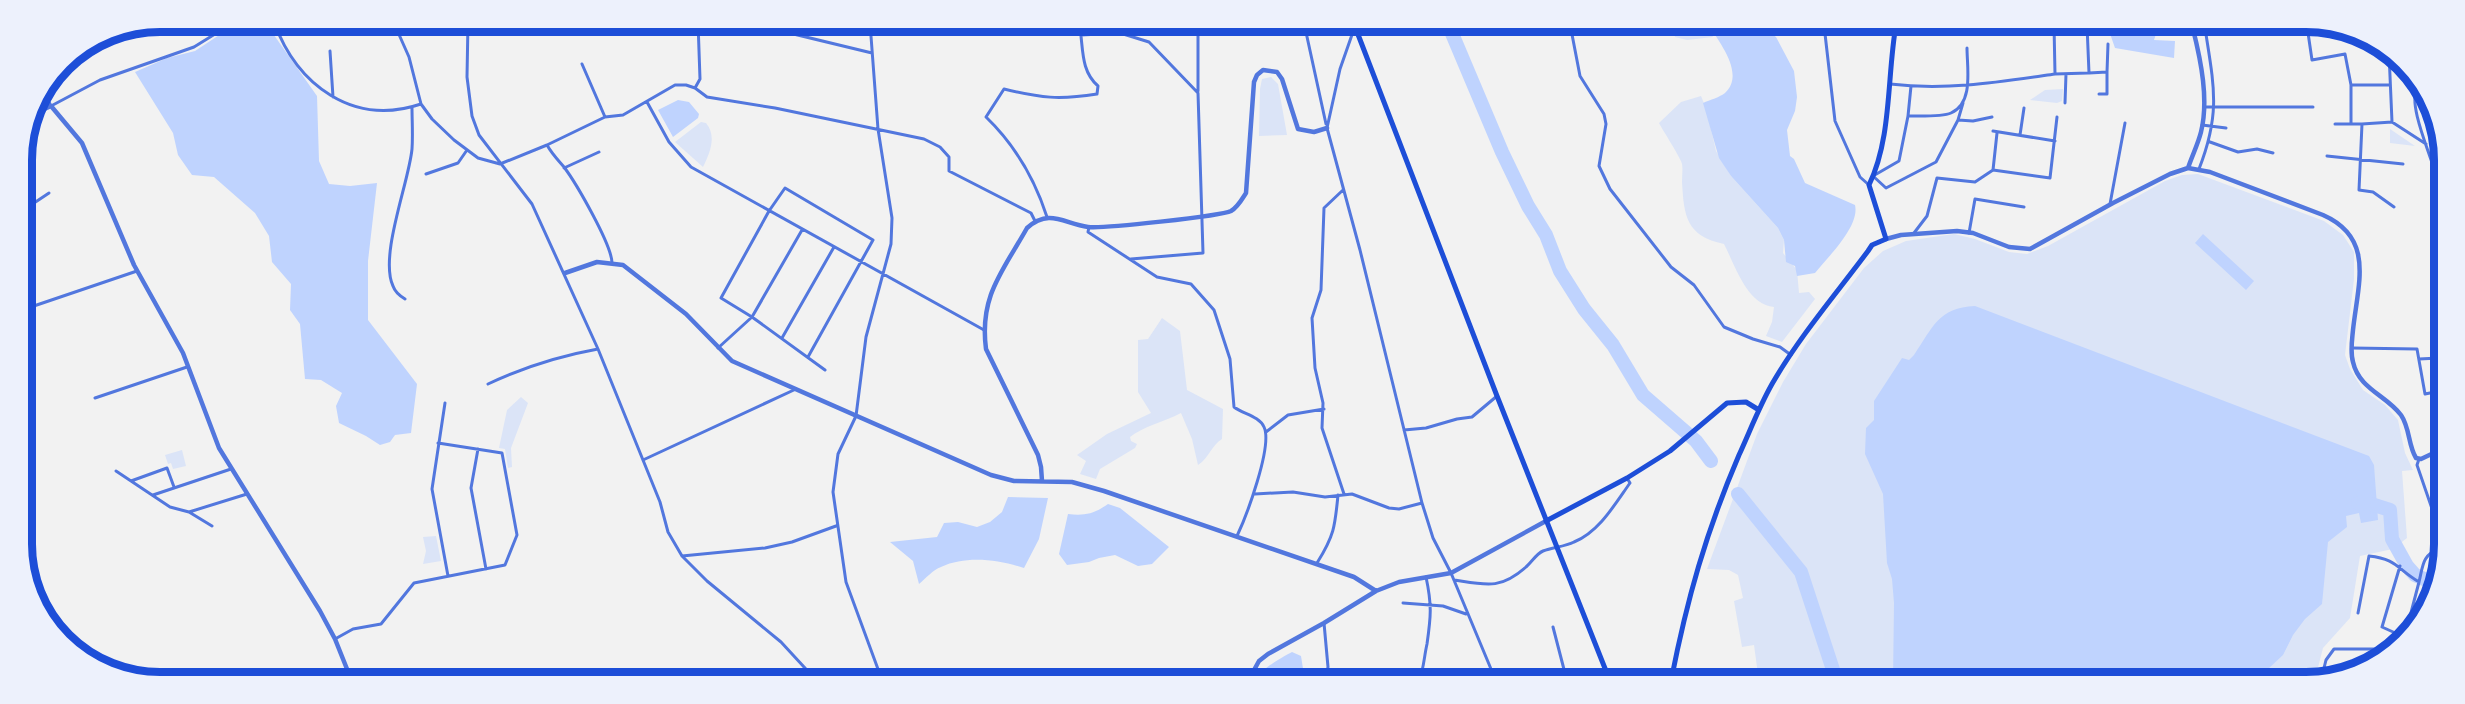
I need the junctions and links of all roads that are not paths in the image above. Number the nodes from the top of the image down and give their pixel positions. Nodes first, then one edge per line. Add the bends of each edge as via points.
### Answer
1 (218, 32) edge
2 (279, 32) edge
3 (398, 32) edge
4 (468, 32) edge
5 (698, 32) edge
6 (785, 32) edge
7 (871, 32) edge
8 (1081, 32) edge
9 (1198, 32) edge
10 (1306, 32) edge
11 (1353, 32) edge
12 (1358, 32) edge
13 (1572, 32) edge
14 (1825, 32) edge
15 (1895, 32) edge
16 (2054, 32) edge
17 (2088, 32) edge
18 (2192, 32) edge
19 (2206, 32) edge
20 (2308, 32) edge
21 (1081, 35) junction
22 (2108, 44) dead end
23 (1967, 48) dead end
24 (330, 51) dead end
25 (872, 53) junction
26 (2389, 63) edge
27 (582, 64) dead end
28 (2107, 72) junction
29 (2089, 73) junction
30 (2055, 74) junction
31 (2066, 74) junction
32 (1888, 84) junction
33 (2351, 85) junction
34 (2390, 85) junction
35 (1911, 86) junction
36 (1968, 86) junction
37 (695, 88) junction
38 (1198, 93) junction
39 (2099, 94) dead end
40 (2416, 96) edge
41 (333, 97) junction
42 (47, 99) edge
43 (647, 102) junction
44 (1963, 103) junction
45 (2065, 103) dead end
46 (421, 104) junction
47 (51, 106) junction
48 (412, 107) junction
49 (2215, 107) junction
50 (2313, 107) dead end
51 (2024, 108) dead end
52 (2203, 108) junction
53 (41, 111) edge
54 (1908, 116) junction
55 (605, 117) junction
56 (1992, 117) dead end
57 (2057, 117) dead end
58 (1958, 120) junction
59 (2392, 122) junction
60 (2125, 123) dead end
61 (2336, 124) dead end
62 (2351, 124) junction
63 (2362, 124) junction
64 (2202, 125) junction
65 (2213, 126) junction
66 (1327, 128) junction
67 (2226, 128) dead end
68 (878, 129) junction
69 (2020, 135) junction
70 (2055, 141) junction
71 (2210, 142) junction
72 (2426, 144) junction
73 (547, 145) junction
74 (467, 150) junction
75 (598, 152) dead end
76 (2273, 153) dead end
77 (2327, 156) dead end
78 (2361, 159) junction
79 (500, 164) junction
80 (2403, 164) dead end
81 (564, 168) junction
82 (2188, 168) junction
83 (2434, 168) edge
84 (2199, 169) junction
85 (1993, 170) junction
86 (426, 174) dead end
87 (1873, 176) junction
88 (1869, 185) junction
89 (1343, 190) junction
90 (49, 194) dead end
91 (32, 205) edge
92 (2110, 205) junction
93 (2024, 207) dead end
94 (2394, 207) dead end
95 (769, 211) junction
96 (1201, 216) junction
97 (1047, 217) junction
98 (1035, 221) junction
99 (1089, 227) junction
100 (802, 230) junction
101 (1970, 233) junction
102 (1912, 234) junction
103 (1886, 239) junction
104 (834, 247) junction
105 (1130, 260) junction
106 (862, 262) junction
107 (612, 263) junction
108 (137, 271) junction
109 (565, 273) junction
110 (882, 274) junction
111 (405, 299) dead end
112 (32, 307) edge
113 (752, 317) junction
114 (984, 330) junction
115 (782, 338) junction
116 (598, 348) junction
117 (718, 348) junction
118 (2352, 348) junction
119 (1791, 355) junction
120 (808, 357) junction
121 (2419, 358) junction
122 (2434, 358) edge
123 (188, 367) junction
124 (825, 370) dead end
125 (488, 384) dead end
126 (796, 390) junction
127 (2434, 392) edge
128 (1497, 396) junction
129 (95, 398) dead end
130 (445, 403) dead end
131 (1324, 409) junction
132 (1759, 410) junction
133 (856, 416) junction
134 (1404, 430) junction
135 (1266, 432) junction
136 (438, 442) junction
137 (478, 449) junction
138 (2434, 453) edge
139 (2419, 459) junction
140 (644, 460) junction
141 (231, 469) junction
142 (116, 471) dead end
143 (1627, 478) junction
144 (131, 481) junction
145 (1042, 481) junction
146 (174, 488) junction
147 (247, 494) junction
148 (1255, 494) junction
149 (1344, 494) junction
150 (153, 495) junction
151 (1338, 495) junction
152 (1422, 504) junction
153 (189, 512) junction
154 (2434, 515) edge
155 (1546, 521) junction
156 (212, 526) dead end
157 (836, 526) junction
158 (1237, 536) junction
159 (1558, 548) junction
160 (2433, 551) edge
161 (682, 556) junction
162 (1316, 565) junction
163 (2400, 566) junction
164 (486, 569) junction
165 (1451, 573) junction
166 (448, 576) junction
167 (1426, 578) junction
168 (2420, 579) junction
169 (1454, 580) junction
170 (1376, 591) junction
171 (1403, 603) dead end
172 (1431, 605) junction
173 (2358, 613) dead end
174 (1467, 614) junction
175 (2409, 619) edge
176 (1324, 624) junction
177 (1553, 627) dead end
178 (2397, 634) edge
179 (335, 639) junction
180 (2378, 649) edge
181 (2323, 671) edge
182 (348, 672) edge
183 (809, 672) edge
184 (879, 672) edge
185 (1253, 672) edge
186 (1327, 672) edge
187 (1422, 672) edge
188 (1492, 672) edge
189 (1565, 672) edge
190 (1606, 672) edge
191 (1673, 672) edge

1 - 47 street via 194,47 100,80
2 - 41 street via 293,59 321,91
3 - 46 street
4 - 79 street via 467,77 472,116 479,135
5 - 37 street via 700,79
6 - 25 street
7 - 25 street
8 - 21 street
9 - 38 street
10 - 66 street
11 - 66 street
12 - 128 main road
13 - 119 street via 1580,76 1604,114 1599,166 1610,189 1671,267 1694,285 1724,327 1780,347
14 - 88 street via 1835,121 1860,177
15 - 32 main road
16 - 30 street
17 - 29 street
18 - 52 street via 2201,69
19 - 49 street
20 - 33 street via 2312,60 2345,54
21 - 38 street via 1120,33 1149,42
21 - 97 street via 1085,67 1098,86 1097,94 1065,99 1004,89 986,117 1028,172
22 - 28 street
23 - 36 street
24 - 41 street
25 - 68 street
26 - 34 street
27 - 55 street
28 - 29 street
28 - 39 street via 2107,94
29 - 31 street
30 - 31 street
30 - 36 street
31 - 45 street
32 - 35 street
32 - 87 main road via 1886,121
33 - 34 street
33 - 62 street
34 - 59 street
35 - 36 street
35 - 54 street
36 - 44 street
37 - 43 street via 675,85
37 - 68 street via 707,97
38 - 96 street
40 - 72 street
41 - 48 street via 358,108
42 - 47 street
43 - 55 street via 623,115
43 - 95 street via 669,142 691,167
44 - 54 street via 1951,113
44 - 58 street
46 - 48 street
46 - 74 street
47 - 53 street
47 - 108 street via 82,143
48 - 111 street via 412,150 391,250 390,273 392,286
49 - 50 street
49 - 52 street
49 - 65 street
51 - 69 street
52 - 64 street
54 - 87 street via 1899,161
55 - 73 street
56 - 58 street
57 - 70 street
58 - 87 street via 1936,162 1886,188
59 - 63 street
59 - 72 street
60 - 92 street
61 - 62 street
62 - 63 street
63 - 78 street
64 - 65 street
64 - 82 street
65 - 67 street
65 - 71 street
66 - 89 street
66 - 96 street via 1314,132 1298,129 1282,79 1277,72 1263,70 1254,82 1246,193 1231,211
68 - 98 street via 908,134 940,147 949,157 949,171 1031,213
68 - 110 street via 892,218 891,244
69 - 70 street
69 - 85 street via 1995,132
70 - 85 street via 2050,178
71 - 76 street via 2238,152 2257,149
71 - 84 street
72 - 83 street
73 - 79 street
73 - 81 street
74 - 79 street via 478,158
74 - 86 street via 458,163
75 - 81 street
77 - 78 street
78 - 80 street
78 - 94 street via 2359,190 2373,192
79 - 109 street via 532,204
81 - 107 street via 598,226
82 - 84 street
82 - 92 street
84 - 118 street via 2323,214 2347,230 2358,247 2359,268
85 - 102 street via 1975,182 1937,178 1927,216
87 - 88 main road
88 - 103 main road
89 - 131 street via 1324,208 1321,290 1312,318 1315,368
89 - 134 street
90 - 91 street
92 - 101 street via 2030,249 2009,247
93 - 101 street via 1975,200
95 - 100 street
95 - 106 street via 785,188 873,240
95 - 113 street via 721,298
96 - 99 street
96 - 105 street via 1203,253
97 - 98 street
97 - 99 street
98 - 114 street via 1027,228 989,295
99 - 105 street via 1088,232
100 - 104 street
100 - 113 street
101 - 102 street
102 - 103 street
103 - 119 main road via 1872,245
104 - 106 street
104 - 115 street
105 - 135 street via 1157,277 1191,284 1214,310 1230,360 1234,407 1259,420
106 - 110 street
106 - 120 street
107 - 109 street via 597,262
107 - 117 street via 623,265 648,283 686,314
108 - 112 street
108 - 123 street
109 - 116 street
110 - 114 street
110 - 133 street via 866,337
113 - 115 street
113 - 117 street
114 - 145 street via 986,349 1038,455
115 - 120 street
116 - 125 street via 555,357
116 - 140 street
117 - 126 street via 732,361
118 - 121 street via 2417,348
118 - 139 street via 2357,373 2401,414
119 - 132 main road
120 - 124 street
121 - 122 street
121 - 127 street via 2425,394
123 - 129 street
123 - 141 street
126 - 133 street
126 - 140 street
128 - 134 street via 1472,417
128 - 155 main road
130 - 136 street
131 - 135 street via 1288,415
131 - 149 street via 1325,441
132 - 143 main road via 1746,402 1727,403
132 - 191 main road via 1703,544
133 - 145 street via 991,475 1014,481
133 - 157 street via 838,454 834,474
134 - 152 street
135 - 148 street
136 - 137 street
136 - 166 street via 432,489
137 - 164 street via 471,488
137 - 164 street via 502,453 517,535 505,565
138 - 139 street
139 - 154 street via 2417,465
140 - 161 street via 668,532
141 - 146 street
141 - 147 street
142 - 144 street
143 - 155 main road
143 - 159 street via 1630,483 1597,526 1587,536
144 - 146 street via 167,468
144 - 150 street
145 - 158 street via 1072,482 1104,491
146 - 150 street
147 - 153 street
147 - 179 street
148 - 151 street
148 - 158 street
149 - 151 street
149 - 152 street via 1389,508
150 - 153 street via 170,507
151 - 162 street via 1335,530
152 - 165 street via 1433,538
153 - 156 street
155 - 159 main road
155 - 165 street
157 - 161 street via 765,548
157 - 184 street via 846,582
158 - 162 street
159 - 169 street via 1542,552 1502,584
159 - 190 main road
160 - 168 street via 2426,558
161 - 183 street via 781,642
162 - 170 street via 1354,577
163 - 168 street
163 - 173 street via 2383,557 2369,556
163 - 178 street via 2382,627
164 - 166 street
165 - 167 street
165 - 169 street
166 - 179 street via 414,583 381,624 353,629
167 - 170 street
167 - 172 street
168 - 175 street
169 - 174 street
170 - 176 street
171 - 172 street
172 - 174 street
172 - 187 street
174 - 188 street
176 - 185 street via 1259,661
176 - 186 street
177 - 189 street
179 - 182 street
180 - 181 street via 2334,649

